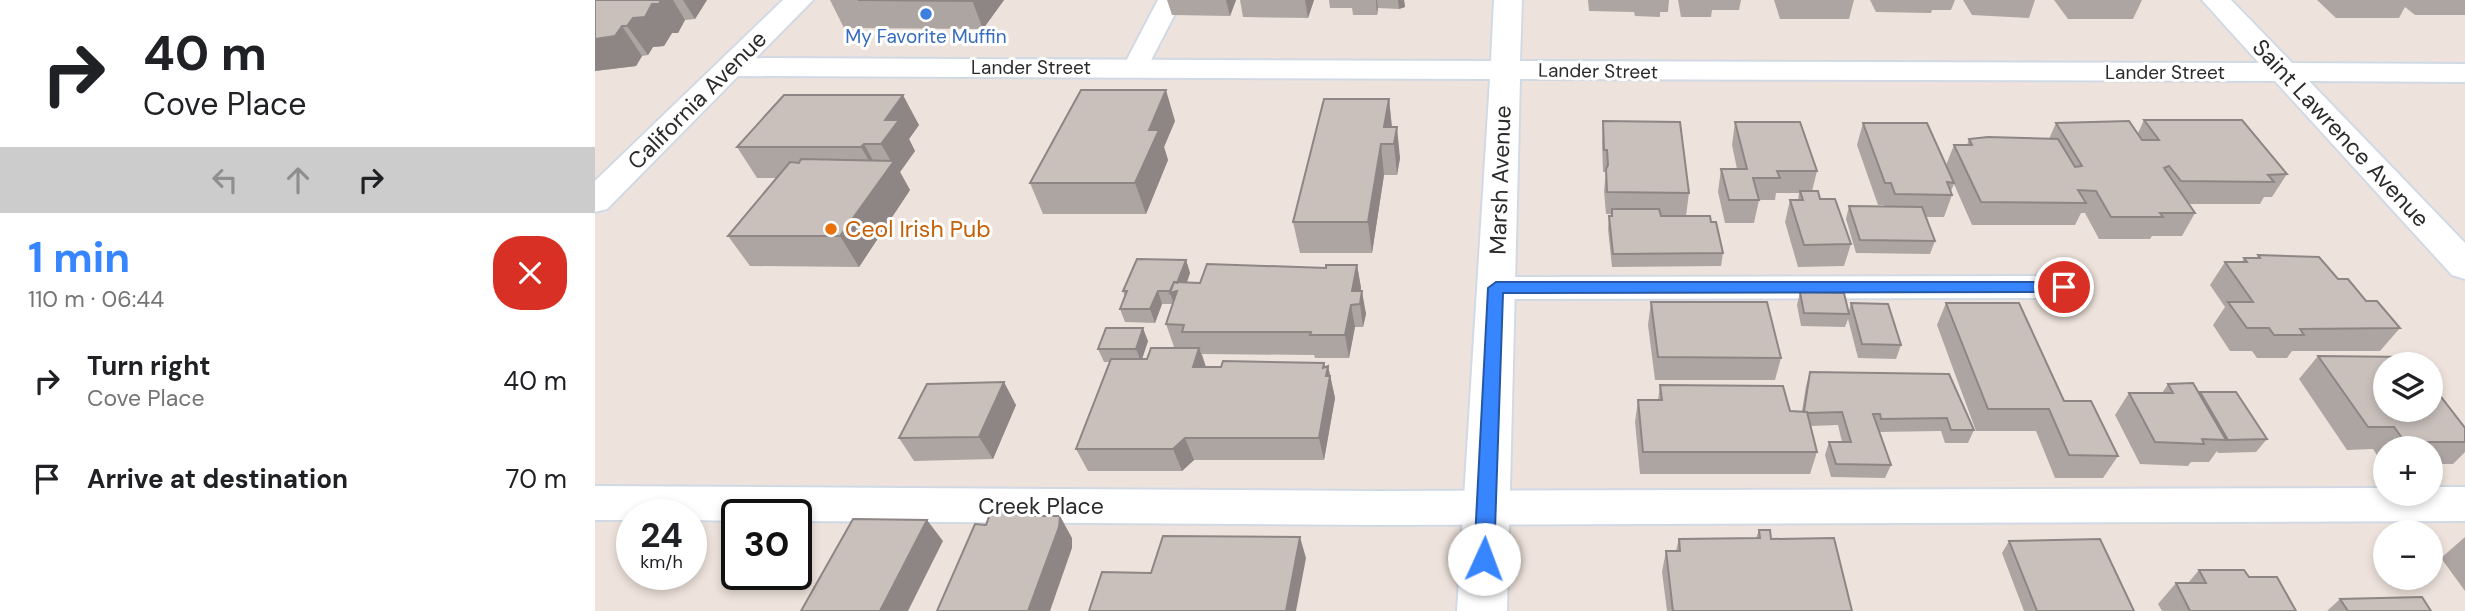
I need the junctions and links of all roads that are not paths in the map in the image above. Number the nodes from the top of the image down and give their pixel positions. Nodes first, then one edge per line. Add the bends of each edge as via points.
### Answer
1 (799, 0) edge
2 (1170, 0) edge
3 (1508, 0) edge
4 (2216, 0) edge
5 (731, 67) junction
6 (1136, 67) junction
7 (1505, 69) junction
8 (2284, 73) junction
9 (2465, 73) edge
10 (595, 201) edge
11 (2465, 266) edge
12 (2064, 287) dead end
13 (1496, 288) junction
14 (595, 503) edge
15 (2465, 504) edge
16 (1486, 508) junction
17 (1482, 611) edge

1 - 5 street, California Avenue
2 - 6 lane
3 - 7 street, Marsh Avenue
4 - 8 street, Saint Lawrence Avenue
5 - 6 street, Lander Street
5 - 10 street, California Avenue
6 - 7 street, Lander Street
7 - 8 street, Lander Street
7 - 13 street, Marsh Avenue
8 - 9 street, Lander Street
8 - 11 street, Saint Lawrence Avenue
12 - 13 lane
13 - 16 street, Marsh Avenue
14 - 16 lane, Creek Place
15 - 16 lane, Creek Place
16 - 17 street, Marsh Avenue

